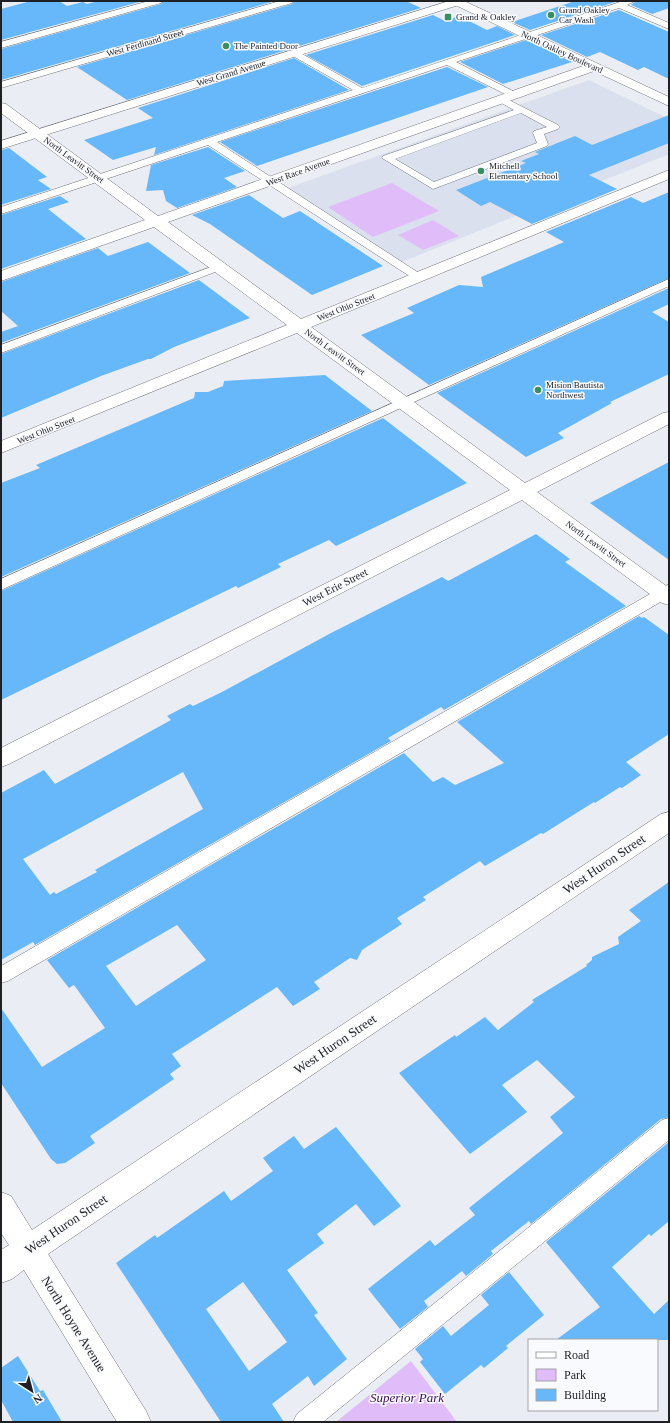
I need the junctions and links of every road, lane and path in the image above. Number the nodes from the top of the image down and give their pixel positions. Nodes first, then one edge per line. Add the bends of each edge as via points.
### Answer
1 (158, 1) edge
2 (289, 1) edge
3 (458, 1) edge
4 (632, 1) edge
5 (620, 5) junction
6 (669, 26) edge
7 (528, 35) junction
8 (1, 45) edge
9 (294, 53) junction
10 (448, 62) junction
11 (594, 67) junction
12 (1, 85) edge
13 (361, 91) junction
14 (514, 95) junction
15 (501, 100) junction
16 (667, 100) edge
17 (1, 107) edge
18 (522, 110) junction
19 (37, 133) junction
20 (210, 142) junction
21 (1, 145) edge
22 (669, 174) edge
23 (99, 179) junction
24 (271, 181) junction
25 (1, 211) edge
26 (157, 221) junction
27 (219, 267) junction
28 (1, 276) edge
29 (418, 277) junction
30 (669, 282) edge
31 (299, 326) junction
32 (1, 349) edge
33 (403, 402) junction
34 (669, 417) edge
35 (1, 448) edge
36 (523, 491) junction
37 (1, 585) edge
38 (667, 594) edge
39 (1, 758) edge
40 (669, 821) edge
41 (1, 974) edge
42 (669, 1127) edge
43 (1, 1206) edge
44 (28, 1249) junction
45 (1, 1268) edge
46 (134, 1422) edge
47 (305, 1422) edge

1 - 8 lane
2 - 12 lane, West Ferdinand Street
3 - 7 street, North Oakley Boulevard
3 - 9 street, West Grand Avenue
4 - 5 lane
5 - 6 lane
5 - 7 lane
7 - 10 lane
7 - 11 street, North Oakley Boulevard
9 - 13 lane
9 - 19 street, West Grand Avenue
10 - 13 lane
10 - 14 lane
11 - 14 street, West Race Avenue
11 - 16 street, North Oakley Boulevard
13 - 20 lane
14 - 15 street, West Race Avenue
15 - 18 lane
15 - 24 street, West Race Avenue
17 - 19 street, North Leavitt Street
18 - 18 lane via 555,127 538,133 542,144 434,186 387,158
19 - 21 street, West Grand Avenue
19 - 23 street, North Leavitt Street
20 - 23 lane
20 - 24 lane
22 - 29 street, West Ohio Street
23 - 25 lane
23 - 26 street, North Leavitt Street
24 - 26 street, West Race Avenue
24 - 29 lane
26 - 27 street, North Leavitt Street
26 - 28 street, West Race Avenue
27 - 31 street, North Leavitt Street
27 - 32 lane
29 - 31 street, West Ohio Street
30 - 33 lane
31 - 33 street, North Leavitt Street
31 - 35 street, West Ohio Street
33 - 36 street, North Leavitt Street
33 - 37 lane
34 - 36 street, West Erie Street
36 - 38 street, North Leavitt Street
36 - 39 street, West Erie Street
38 - 41 lane
40 - 44 street, West Huron Street
42 - 47 lane
43 - 44 street, North Hoyne Avenue
44 - 45 street, West Huron Street
44 - 46 street, North Hoyne Avenue

